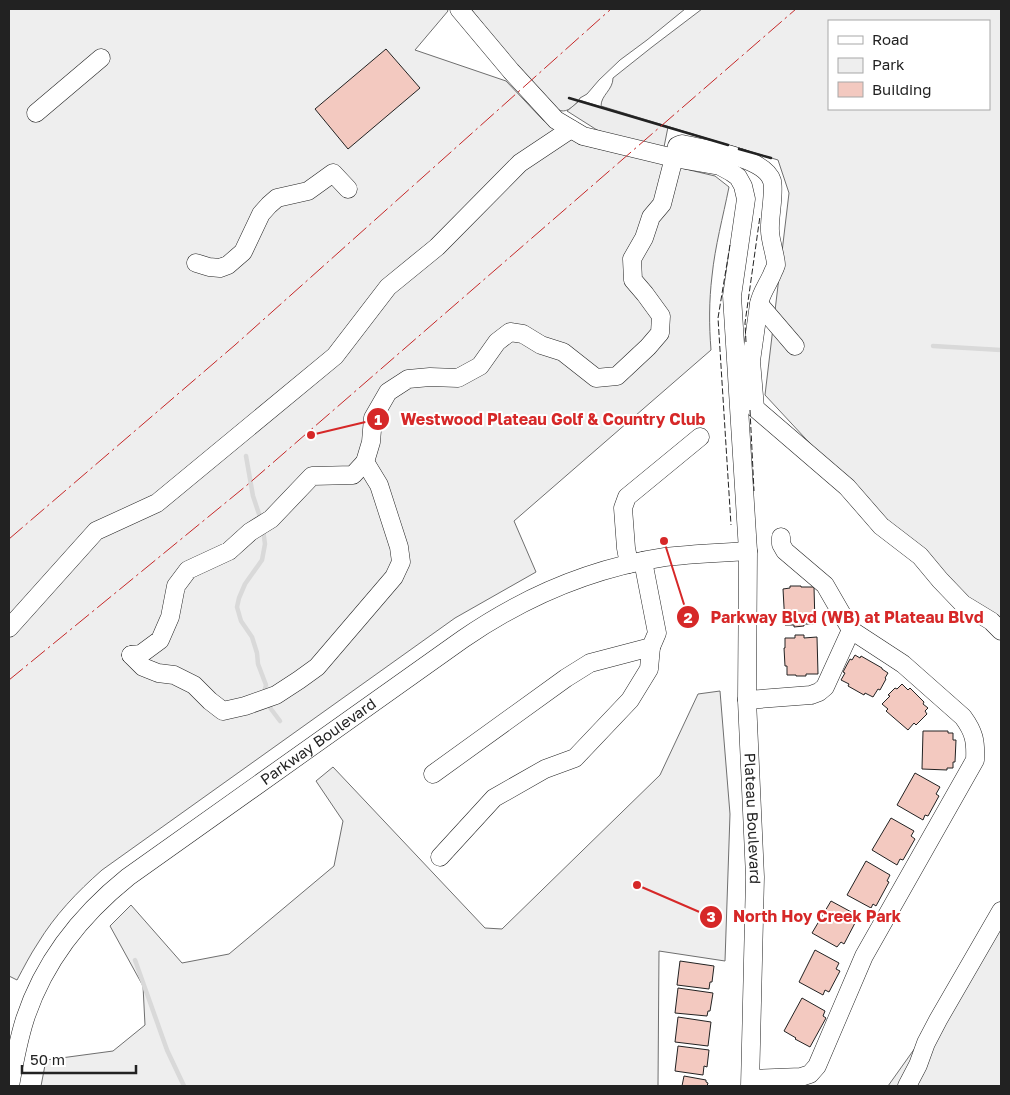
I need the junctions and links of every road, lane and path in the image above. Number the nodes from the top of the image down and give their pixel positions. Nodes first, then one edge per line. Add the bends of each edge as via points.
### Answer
1 (460, 9) edge
2 (101, 58) dead end
3 (36, 113) dead end
4 (571, 128) junction
5 (674, 158) junction
6 (348, 189) dead end
7 (196, 263) dead end
8 (759, 304) junction
9 (795, 346) dead end
10 (700, 437) dead end
11 (365, 462) junction
12 (781, 537) dead end
13 (748, 551) junction
14 (636, 563) junction
15 (9, 628) edge
16 (851, 630) junction
17 (1001, 631) edge
18 (651, 647) junction
19 (748, 700) junction
20 (433, 774) dead end
21 (440, 857) dead end
22 (1001, 911) edge
23 (750, 1083) edge
24 (10, 1086) edge
25 (907, 1086) edge

1 - 4 street, Plateau Boulevard via 538,102 556,120
2 - 3 street
4 - 5 street, Plateau Boulevard via 584,136
4 - 15 street via 520,163 437,247 388,287 335,356 157,503 96,531
5 - 8 street via 677,146 682,144 736,156 770,175 773,183 770,231 776,265
5 - 11 street via 662,204 651,217 632,259 632,280 661,316 660,333 648,347 616,376 596,378 563,352 541,345 523,334 510,332 480,366 458,378 408,379 388,392 373,418
5 - 13 street, Plateau Boulevard via 720,166 731,172 743,186 746,200 732,296
6 - 7 street via 333,173 308,191 277,198 261,214 243,252 228,265 220,268
8 - 9 street
8 - 17 street via 751,361 755,408 847,487 880,526 920,556 963,604
10 - 14 street via 627,497 623,508 626,548
11 - 11 street via 379,485 401,562 394,577 316,667 276,695 223,711 194,685 174,675 143,667 131,655 141,654 160,640 170,617 176,586 188,570 229,551 271,518 312,476 352,475
12 - 16 street via 785,551 826,585
13 - 14 street, Parkway Boulevard via 685,555
13 - 19 street, Plateau Boulevard
14 - 18 street via 657,633
14 - 24 street, Parkway Boulevard via 556,587 492,620 117,886 78,924 47,969 26,1016
16 - 19 street via 825,687 819,692
16 - 23 street via 903,664 962,717 974,736 975,760 864,956 817,1066 810,1074 801,1077
18 - 20 street via 590,663
18 - 21 street via 649,669 630,700 575,758 544,769 494,798
19 - 23 street, Plateau Boulevard via 756,877
22 - 25 street via 938,1020

